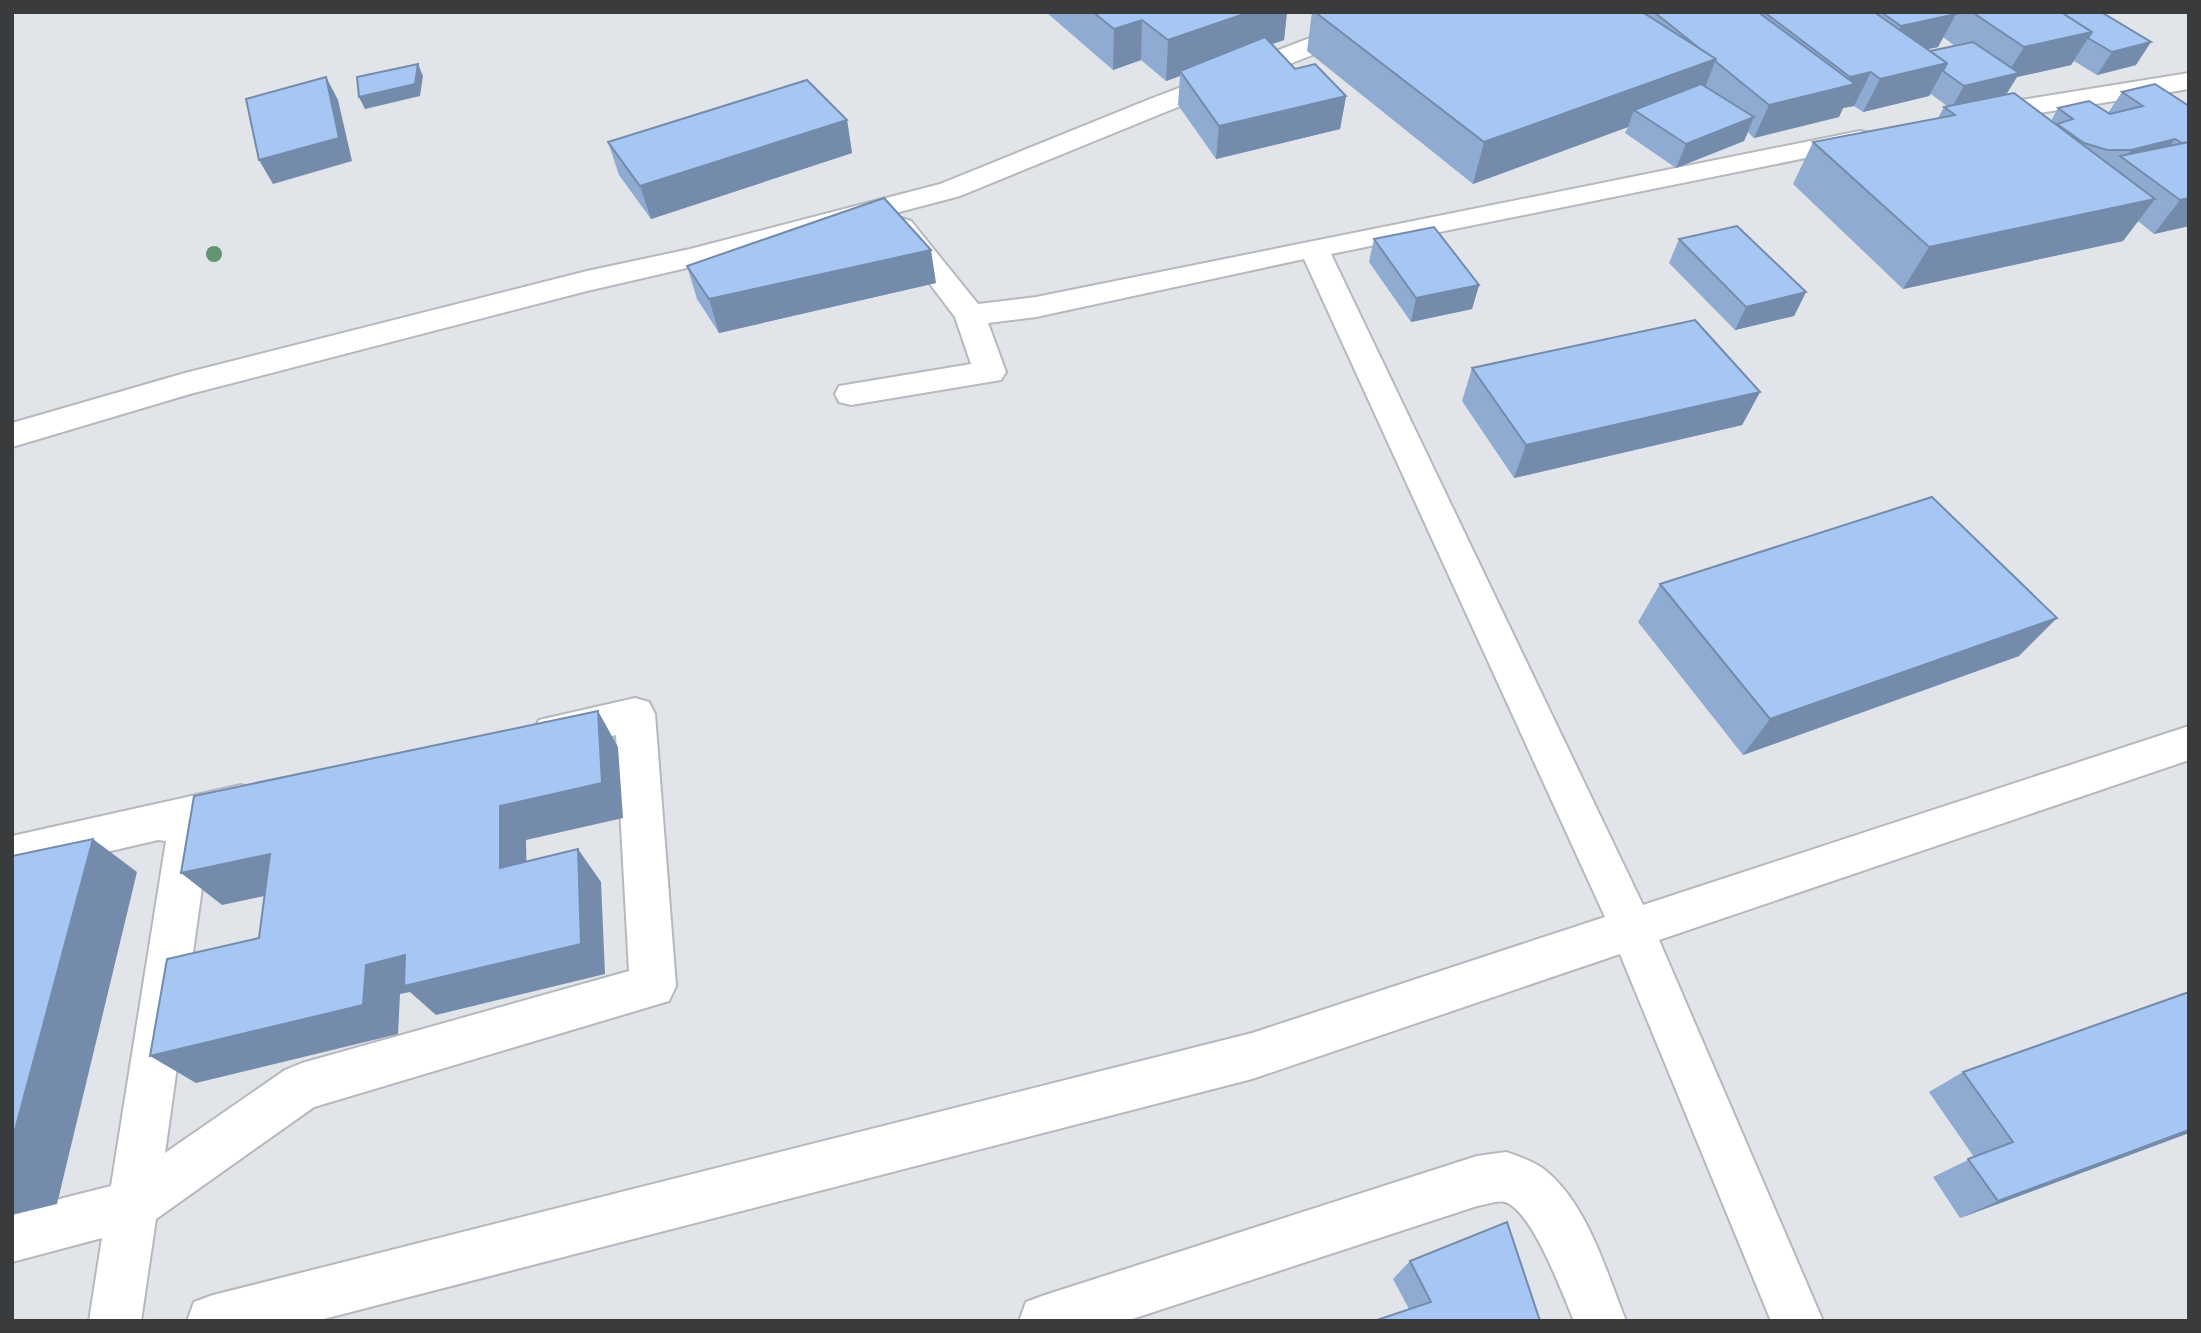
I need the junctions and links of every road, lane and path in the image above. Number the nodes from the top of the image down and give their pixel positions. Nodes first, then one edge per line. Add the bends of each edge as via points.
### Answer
1 (1401, 12) edge
2 (2189, 81) edge
3 (1943, 122) edge
4 (1889, 133) edge
5 (886, 207) junction
6 (1314, 248) junction
7 (970, 316) junction
8 (851, 394) dead end
9 (12, 435) edge
10 (512, 742) edge
11 (2189, 743) edge
12 (281, 794) edge
13 (158, 822) junction
14 (12, 855) edge
15 (1632, 928) junction
16 (133, 1205) junction
17 (12, 1237) edge
18 (294, 1310) edge
19 (115, 1321) edge
20 (213, 1321) edge
21 (1045, 1321) edge
22 (1600, 1321) edge
23 (1797, 1321) edge

1 - 5 street via 978,180
2 - 3 street
4 - 6 street
5 - 7 street
5 - 9 street via 185,384
6 - 7 street via 1036,307
6 - 15 street
7 - 8 street via 990,372
10 - 16 street via 635,714 653,986 302,1087
11 - 15 street
12 - 13 street
13 - 14 street
13 - 16 street via 179,824 188,838
15 - 18 street via 1252,1056
15 - 23 street
16 - 17 street
16 - 19 street
18 - 20 street
21 - 22 street via 1477,1181 1509,1177 1532,1192 1558,1223

